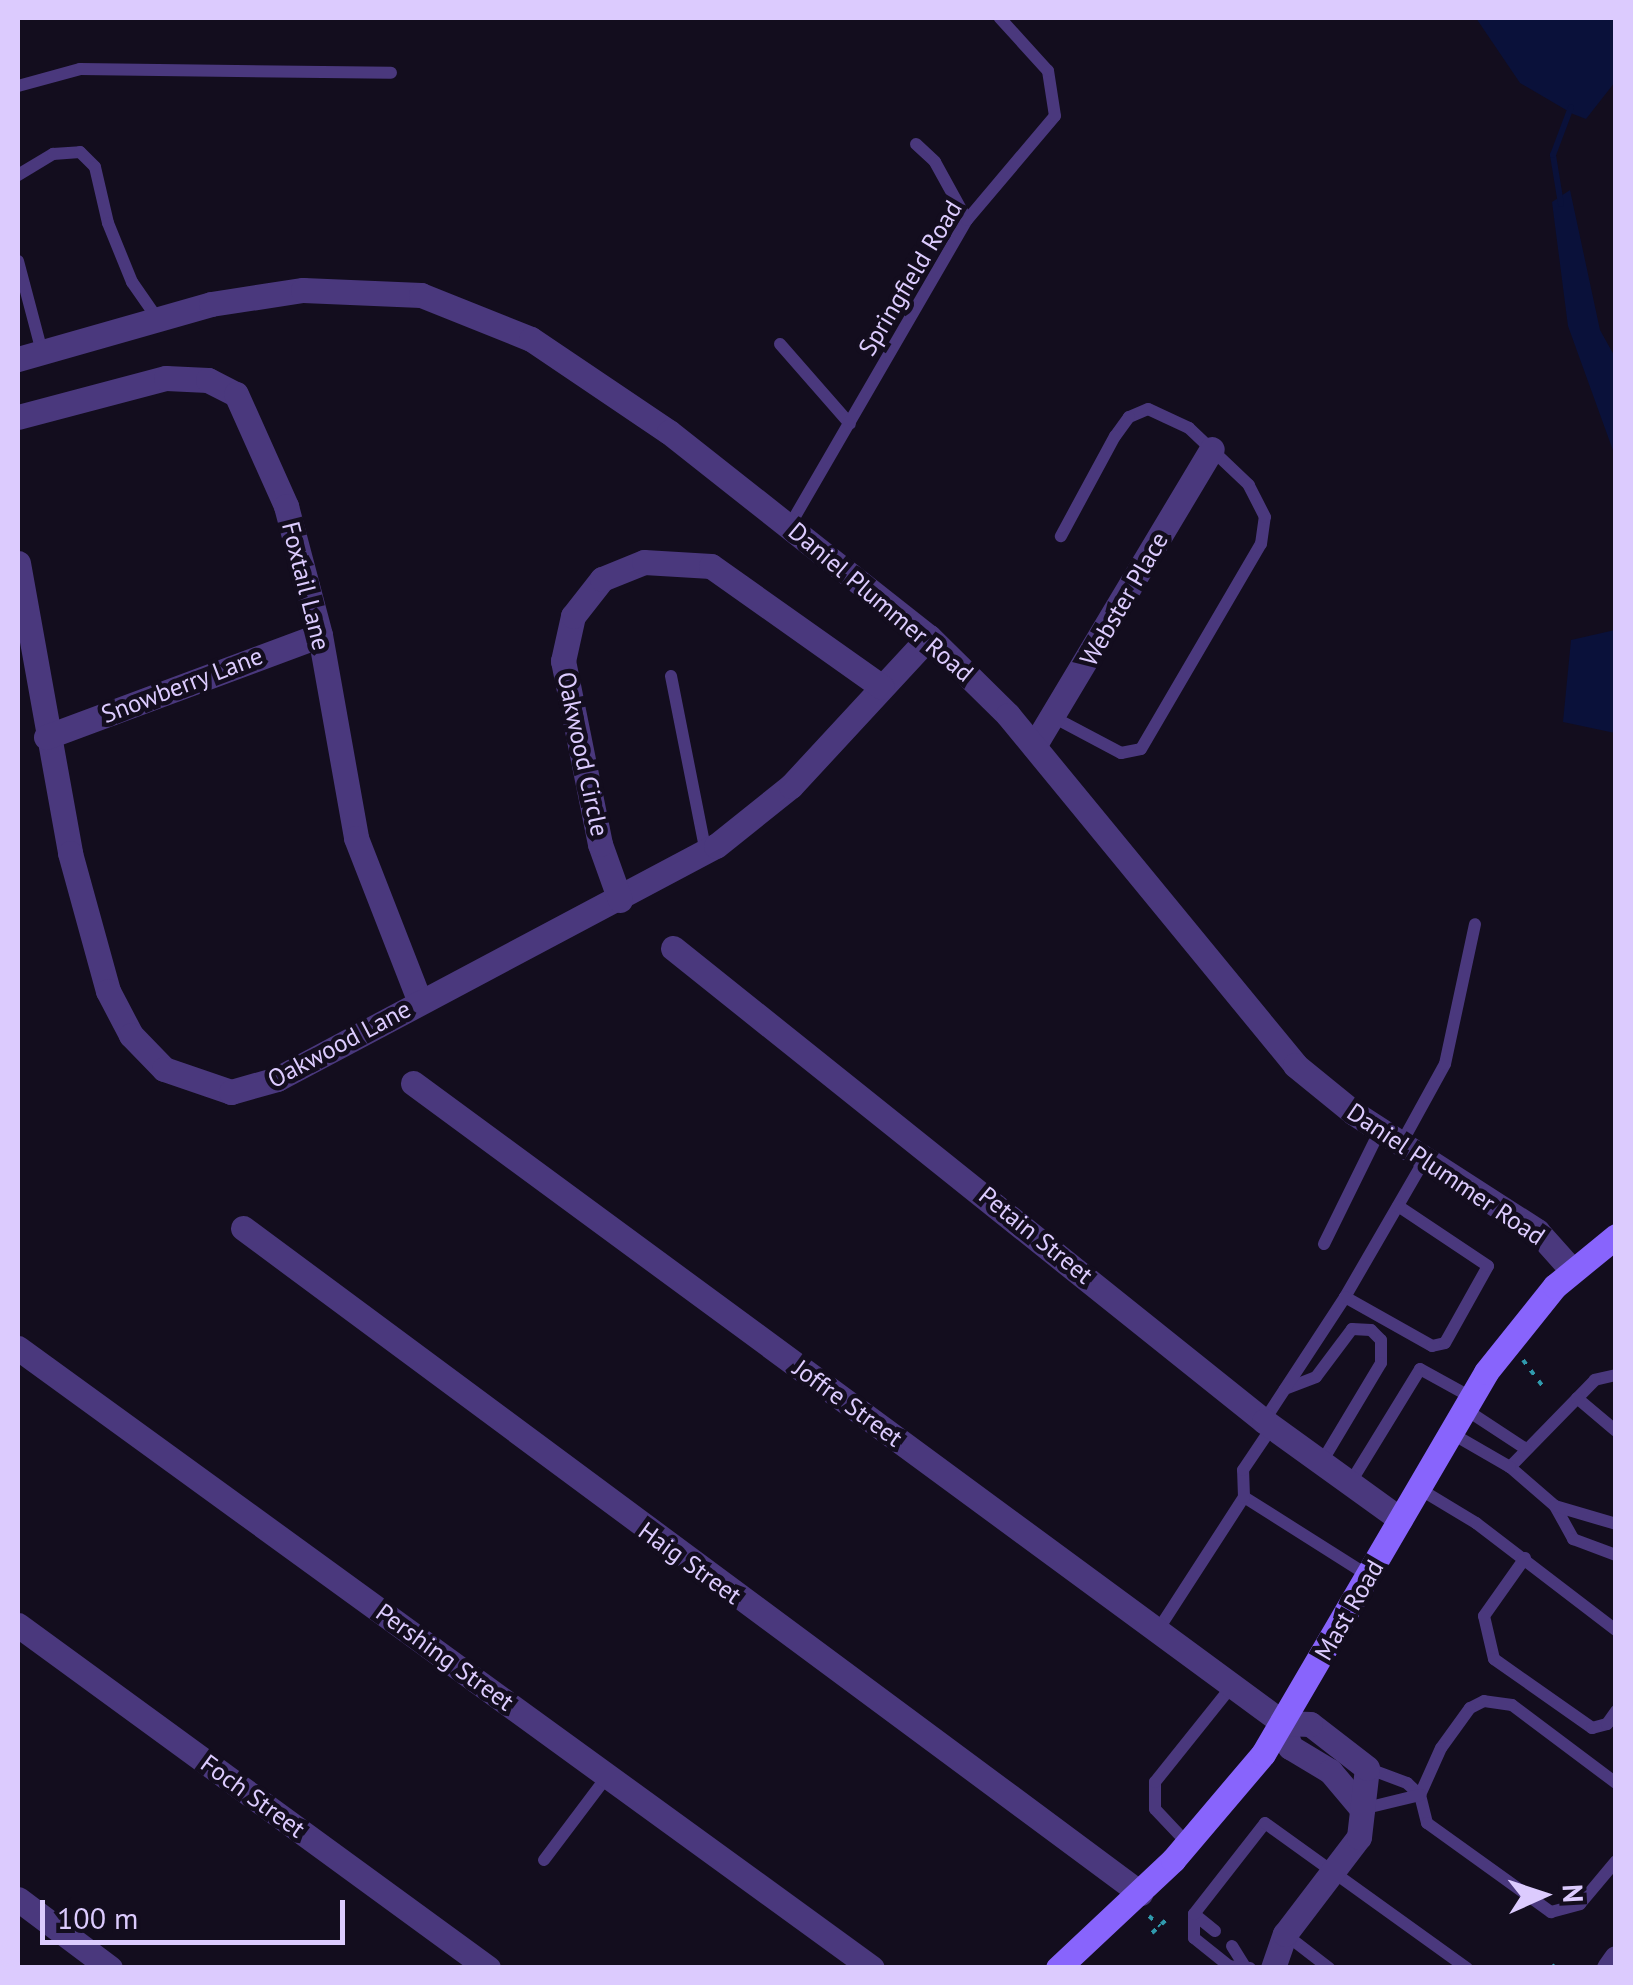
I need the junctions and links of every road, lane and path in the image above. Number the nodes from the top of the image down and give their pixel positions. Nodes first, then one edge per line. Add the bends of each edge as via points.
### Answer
1 (1000, 18) edge
2 (391, 72) dead end
3 (18, 86) edge
4 (916, 144) dead end
5 (18, 175) edge
6 (967, 220) junction
7 (18, 261) edge
8 (158, 318) junction
9 (780, 344) dead end
10 (30, 355) edge
11 (18, 417) edge
12 (850, 424) junction
13 (1212, 449) junction
14 (790, 525) junction
15 (1061, 536) dead end
16 (18, 562) edge
17 (320, 635) junction
18 (930, 637) junction
19 (671, 676) dead end
20 (882, 687) junction
21 (1056, 718) junction
22 (46, 737) junction
23 (1034, 746) junction
24 (706, 852) junction
25 (620, 900) junction
26 (1475, 924) dead end
27 (674, 948) dead end
28 (420, 1002) junction
29 (412, 1083) dead end
30 (1391, 1137) junction
31 (1425, 1159) junction
32 (1398, 1206) junction
33 (244, 1228) dead end
34 (1616, 1236) edge
35 (1324, 1244) dead end
36 (1572, 1270) junction
37 (1345, 1297) junction
38 (1432, 1346) junction
39 (18, 1348) edge
40 (1522, 1360) dead end
41 (1420, 1368) junction
42 (1616, 1375) edge
43 (1284, 1389) junction
44 (1546, 1390) dead end
45 (1577, 1398) junction
46 (1468, 1403) junction
47 (1268, 1424) junction
48 (1616, 1431) edge
49 (1451, 1433) junction
50 (1526, 1449) junction
51 (1320, 1465) junction
52 (1510, 1467) junction
53 (1349, 1484) junction
54 (1418, 1488) junction
55 (1244, 1498) junction
56 (1555, 1506) junction
57 (1400, 1520) junction
58 (1616, 1524) edge
59 (1616, 1555) edge
60 (1525, 1558) junction
61 (1369, 1576) junction
62 (18, 1624) edge
63 (1158, 1630) junction
64 (1616, 1630) edge
65 (1232, 1686) junction
66 (1616, 1711) edge
67 (1283, 1724) junction
68 (1367, 1768) junction
69 (608, 1775) junction
70 (1616, 1783) edge
71 (1420, 1796) junction
72 (1362, 1809) junction
73 (1188, 1844) junction
74 (544, 1860) dead end
75 (1616, 1861) edge
76 (1334, 1873) junction
77 (18, 1899) edge
78 (1145, 1905) junction
79 (1194, 1914) junction
80 (1168, 1918) dead end
81 (1160, 1926) junction
82 (1215, 1932) dead end
83 (1152, 1933) dead end
84 (1286, 1934) junction
85 (1232, 1946) dead end
86 (1616, 1958) edge
87 (1073, 1963) edge
88 (1247, 1966) edge
89 (110, 1968) edge
90 (488, 1968) edge
91 (872, 1968) edge
92 (1273, 1968) edge
93 (1329, 1968) edge
94 (1468, 1968) edge
95 (1609, 1968) edge

1 - 6 lane, Springfield Road via 1048,71 1058,108 1050,126
2 - 3 lane via 80,69
4 - 6 lane via 936,162
5 - 8 lane via 53,154 80,152 94,167 132,282
6 - 12 lane, Springfield Road
7 - 10 lane
8 - 10 street, Daniel Plummer Road
8 - 14 street, Daniel Plummer Road via 303,290 398,292 466,309 597,379
9 - 12 lane
11 - 17 street, Foxtail Lane via 166,378 224,385 247,412 286,506
12 - 14 lane, Springfield Road
13 - 15 lane via 1174,416 1138,412 1115,436
13 - 21 street, Webster Place
13 - 21 lane via 1261,503 1266,530 1251,561 1140,749 1121,753
14 - 18 street, Daniel Plummer Road
16 - 22 street, Oakwood Lane
17 - 22 street, Snowberry Lane
17 - 28 street, Foxtail Lane via 356,838
18 - 20 street, Oakwood Lane
18 - 23 street, Daniel Plummer Road
19 - 24 lane
20 - 24 street, Oakwood Lane via 792,786
20 - 25 street, Oakwood Circle via 711,566 644,562 602,579 573,616 563,661 596,827
21 - 23 street, Webster Place
22 - 28 street, Oakwood Lane via 108,991 130,1035 164,1070 207,1089 254,1088
23 - 30 street, Daniel Plummer Road via 1260,1026 1308,1075
24 - 25 street, Oakwood Lane
25 - 28 street, Oakwood Lane
26 - 30 lane via 1445,1064
27 - 47 street, Petain Street
29 - 63 street, Joffre Street
30 - 31 street, Daniel Plummer Road
30 - 35 lane
31 - 32 lane
31 - 36 street, Daniel Plummer Road via 1537,1232
32 - 37 lane
32 - 38 lane via 1488,1266 1445,1343
33 - 78 street, Haig Street
34 - 36 main road, Mast Road
36 - 46 main road, Mast Road via 1509,1339
37 - 38 lane
37 - 43 lane
38 - 41 lane
39 - 69 street, Pershing Street
40 - 44 path
41 - 46 lane
41 - 53 lane
42 - 45 lane via 1595,1380
43 - 47 lane
43 - 51 lane via 1316,1378 1352,1329 1372,1330 1381,1340 1381,1362
45 - 48 lane
45 - 50 lane
46 - 49 main road, Mast Road
46 - 50 lane
47 - 51 street, Petain Street
47 - 55 lane via 1243,1470
49 - 52 lane
49 - 54 main road, Mast Road
50 - 52 lane
51 - 53 street, Petain Street
52 - 56 lane
53 - 57 street, Petain Street
54 - 57 main road, Mast Road
54 - 60 lane
55 - 61 lane
55 - 63 lane
56 - 58 lane
56 - 59 lane via 1572,1539
57 - 61 main road, Mast Road
60 - 64 lane
60 - 66 lane via 1484,1616 1494,1659 1592,1728 1608,1724
61 - 67 main road, Mast Road
62 - 90 street, Foch Street
63 - 65 street, Joffre Street
65 - 67 street, Joffre Street
65 - 73 lane via 1154,1782 1155,1809
67 - 68 street via 1310,1724
67 - 72 street via 1290,1747 1330,1771
67 - 73 main road, Mast Road
68 - 71 lane via 1407,1783
68 - 72 street
69 - 74 lane
69 - 91 street, Pershing Street
70 - 71 lane via 1512,1705 1484,1700 1470,1708 1441,1748
71 - 72 lane
71 - 75 lane via 1427,1822 1552,1912 1586,1899
72 - 76 street via 1358,1837
73 - 78 main road, Mast Road
76 - 79 lane via 1265,1823
76 - 84 street
76 - 94 lane via 1354,1881
77 - 89 street
78 - 81 path
78 - 87 main road, Mast Road
79 - 82 lane
79 - 88 lane via 1194,1938 1229,1966
80 - 81 path
81 - 83 path
84 - 92 street
84 - 93 lane
85 - 88 lane
86 - 95 street

